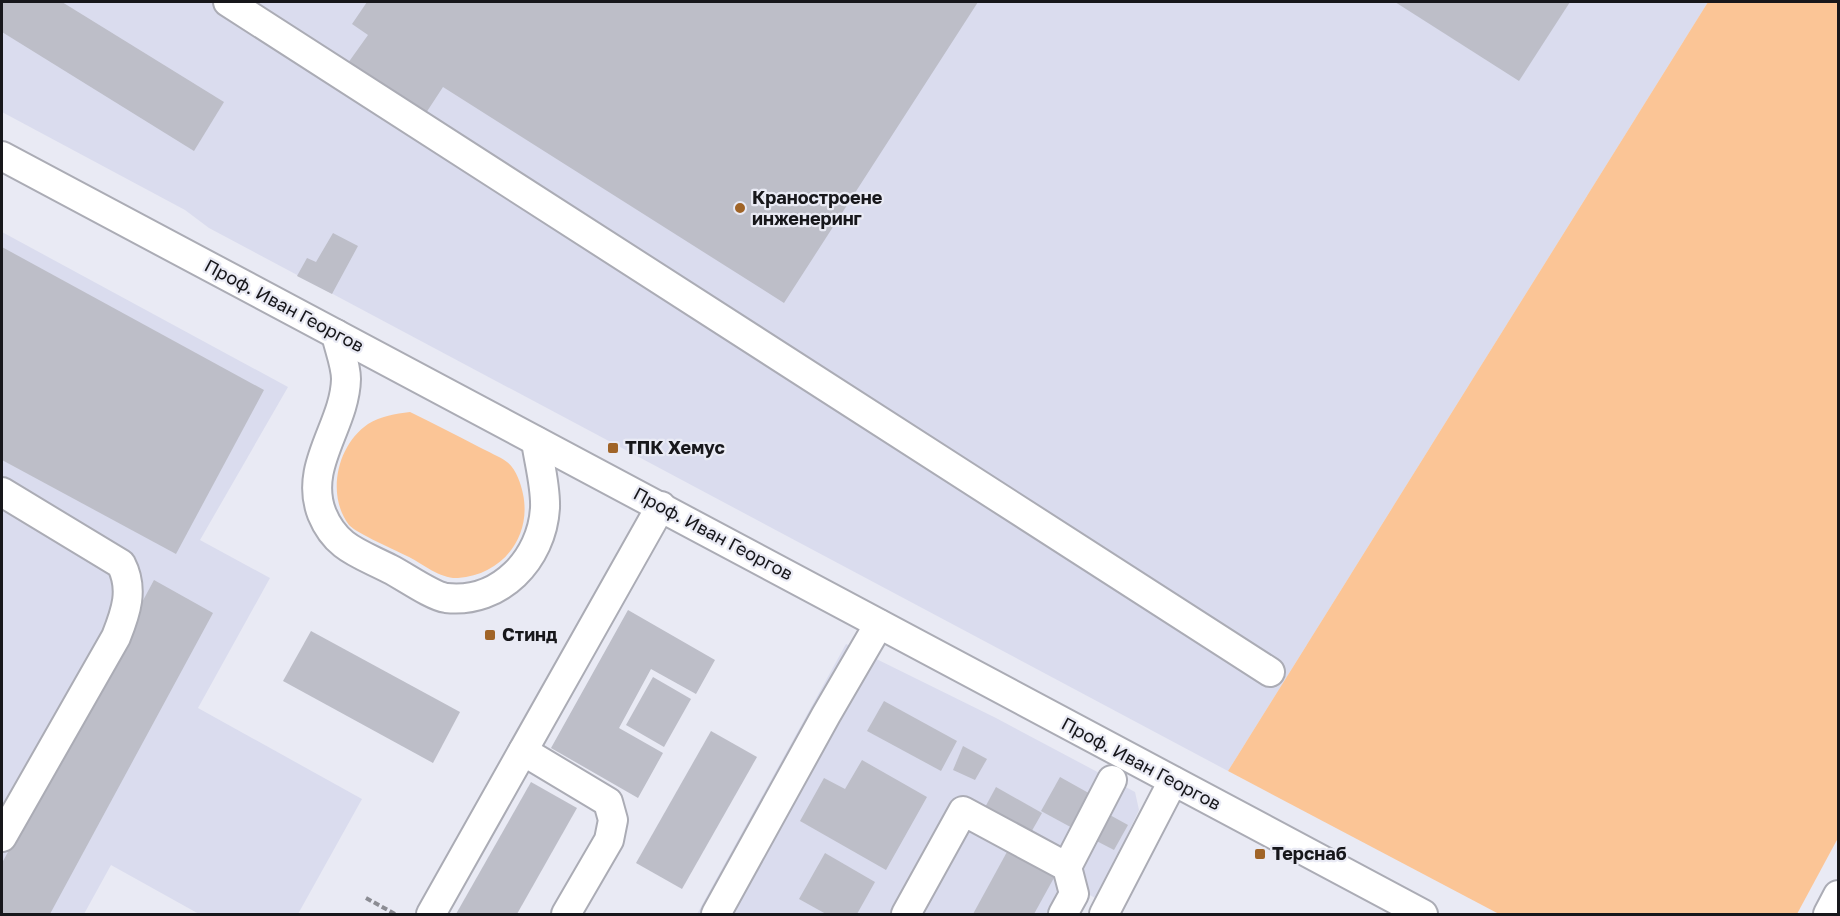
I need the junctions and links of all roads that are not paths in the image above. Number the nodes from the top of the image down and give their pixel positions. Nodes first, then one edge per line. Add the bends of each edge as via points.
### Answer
1 (228, 2) edge
2 (2, 156) edge
3 (336, 334) junction
4 (536, 441) junction
5 (2, 492) edge
6 (661, 506) junction
7 (879, 624) junction
8 (1270, 672) dead end
9 (523, 751) junction
10 (1112, 780) dead end
11 (1173, 781) junction
12 (2, 837) edge
13 (1067, 867) junction
14 (1839, 895) edge
15 (431, 915) edge
16 (566, 915) edge
17 (716, 915) edge
18 (906, 915) edge
19 (1063, 915) edge
20 (1104, 915) edge
21 (1423, 915) edge
22 (1828, 915) edge

1 - 8 street
2 - 3 street, Проф. Иван Георгов
3 - 4 street, Проф. Иван Георгов
3 - 4 street via 346,378 317,483 322,512 336,540 445,598 477,596 505,584 527,563 541,536 545,506
4 - 6 street, Проф. Иван Георгов
5 - 12 street via 121,564 129,591 116,637
6 - 7 street, Проф. Иван Георгов
6 - 9 street
7 - 11 street, Проф. Иван Георгов
7 - 17 street
9 - 15 street
9 - 16 street via 608,802 613,820 609,840
10 - 13 street
11 - 20 street
11 - 21 street, Проф. Иван Георгов
13 - 18 street via 963,811
13 - 19 street via 1074,894
14 - 22 street

